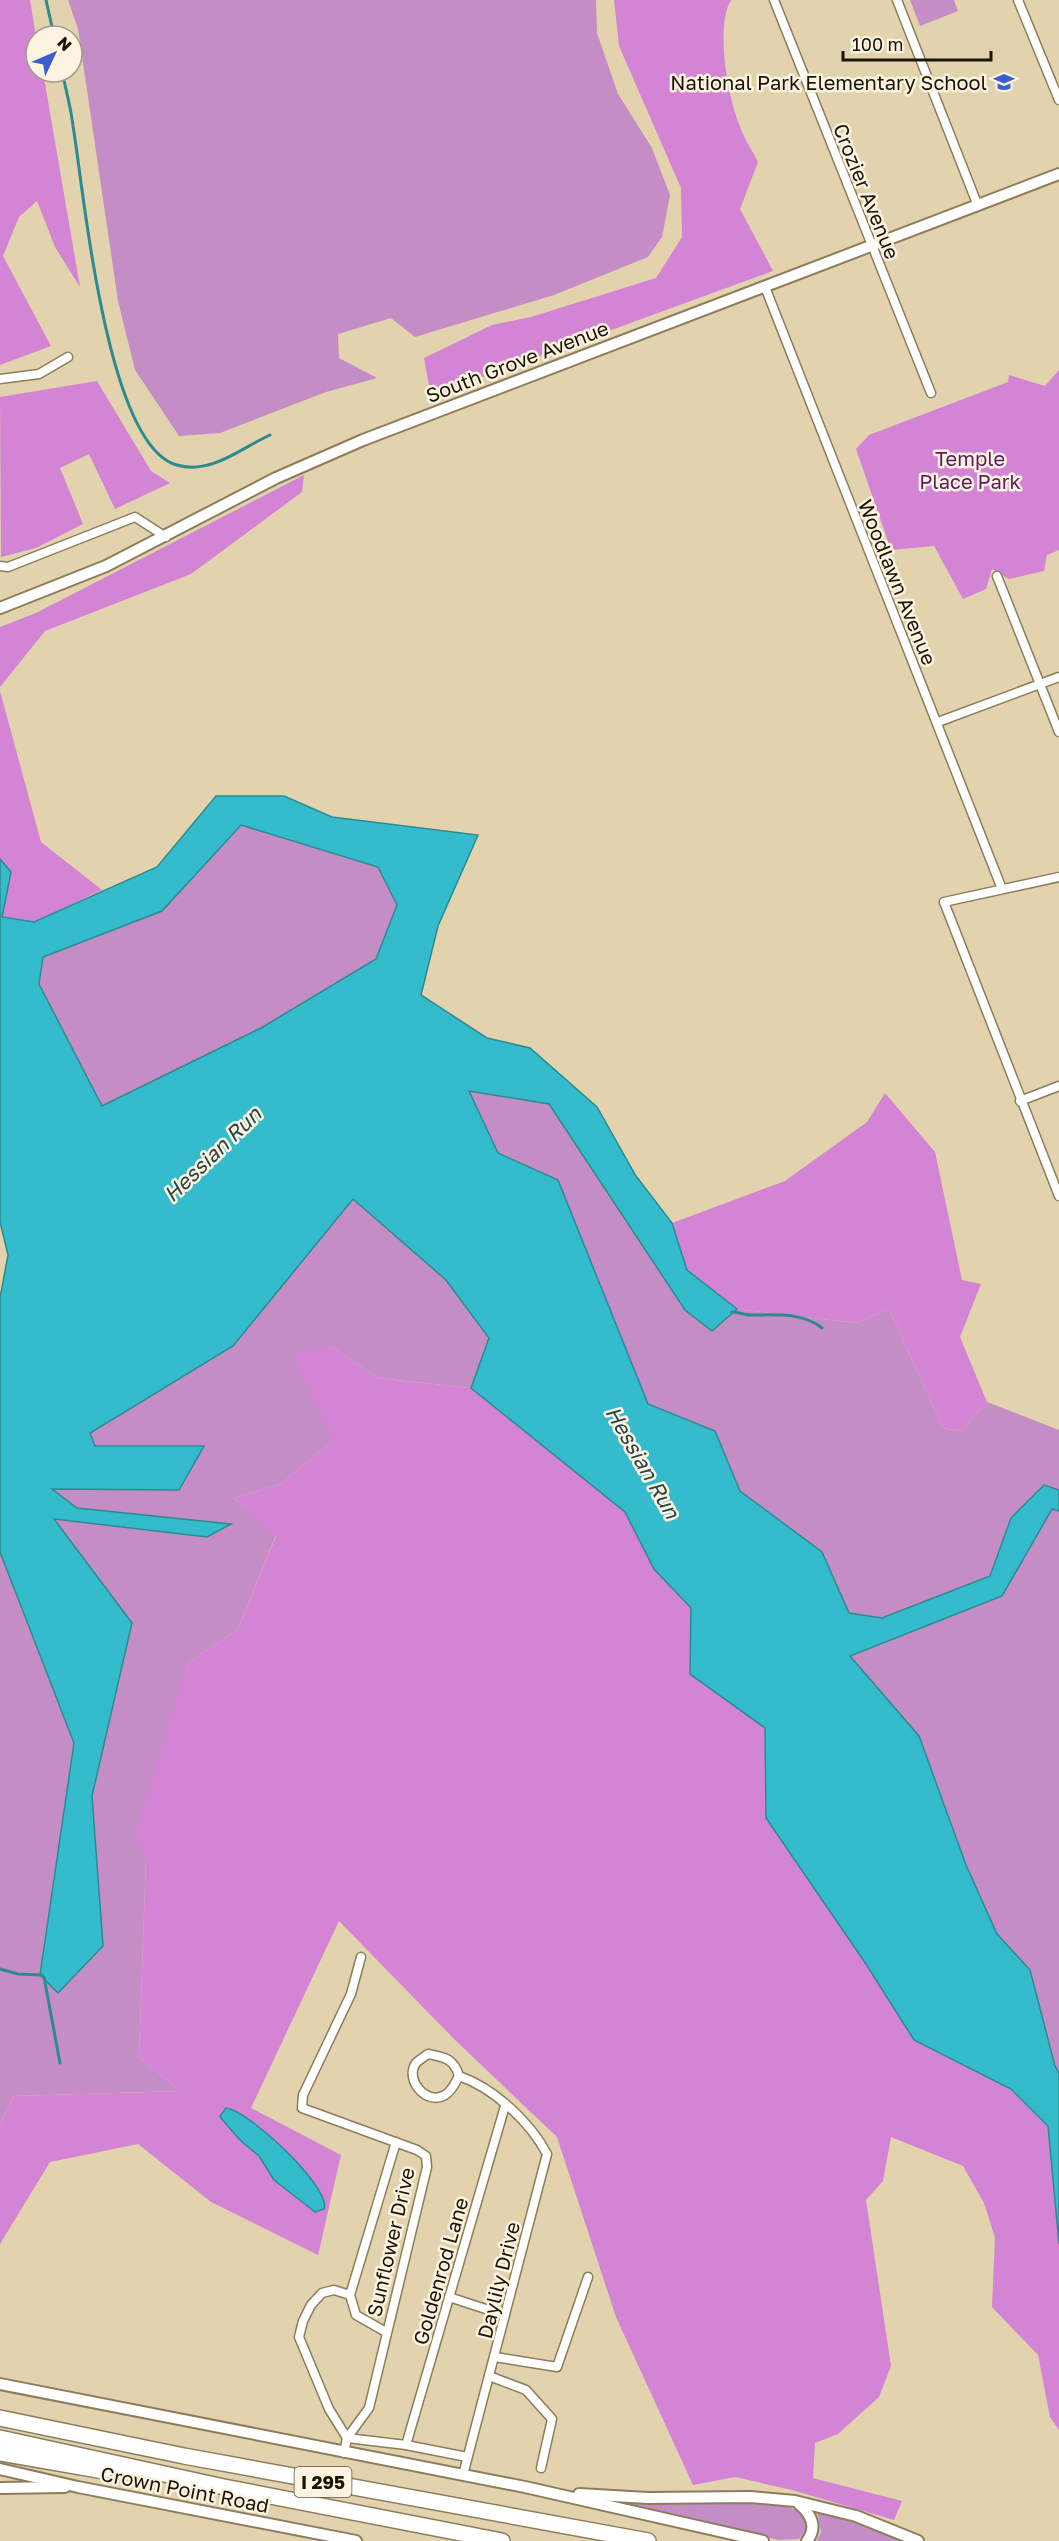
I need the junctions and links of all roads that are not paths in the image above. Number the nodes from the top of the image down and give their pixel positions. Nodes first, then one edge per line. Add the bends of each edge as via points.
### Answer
1 (774, 0) edge
2 (897, 0) edge
3 (1018, 0) edge
4 (1059, 100) edge
5 (1059, 174) edge
6 (978, 206) junction
7 (871, 246) junction
8 (765, 287) junction
9 (68, 357) dead end
10 (0, 379) edge
11 (931, 393) dead end
12 (166, 537) junction
13 (0, 566) edge
14 (997, 576) dead end
15 (0, 608) edge
16 (1059, 677) edge
17 (1041, 685) junction
18 (938, 723) junction
19 (1059, 732) edge
20 (1059, 877) edge
21 (1002, 889) junction
22 (1059, 1086) edge
23 (1020, 1101) junction
24 (1059, 1196) edge
25 (361, 1957) dead end
26 (459, 2076) junction
27 (505, 2106) junction
28 (396, 2142) junction
29 (588, 2277) dead end
30 (350, 2295) junction
31 (449, 2297) junction
32 (504, 2315) junction
33 (386, 2332) junction
34 (495, 2357) junction
35 (489, 2376) junction
36 (0, 2384) edge
37 (0, 2418) edge
38 (0, 2438) edge
39 (348, 2438) junction
40 (406, 2445) junction
41 (0, 2453) edge
42 (344, 2453) junction
43 (466, 2457) junction
44 (541, 2468) dead end
45 (0, 2469) edge
46 (463, 2475) junction
47 (190, 2480) junction
48 (78, 2487) junction
49 (0, 2488) edge
50 (548, 2493) junction
51 (795, 2501) junction
52 (356, 2541) edge
53 (502, 2541) edge
54 (648, 2541) edge
55 (763, 2541) edge
56 (807, 2541) edge
57 (918, 2541) edge

1 - 7 street, Crozier Avenue
2 - 6 street
3 - 4 street
5 - 6 main road, South Grove Avenue
6 - 7 main road, South Grove Avenue
7 - 8 main road, South Grove Avenue
7 - 11 street, Crozier Avenue
8 - 12 main road, South Grove Avenue via 363,440 276,478
8 - 18 street, Woodlawn Avenue
9 - 10 street via 39,374
12 - 13 street via 135,518 8,567
12 - 15 main road, South Grove Avenue via 106,566
14 - 17 street
16 - 17 street
17 - 18 street
17 - 19 street
18 - 21 street, Woodlawn Avenue
20 - 21 street
21 - 23 street via 944,902
22 - 23 street
23 - 24 street
25 - 28 street, Sunflower Drive via 351,1994 303,2095 302,2108
26 - 26 street via 452,2088 435,2098 413,2084 412,2074 416,2063 428,2054 455,2064
26 - 27 street, Daylily Drive via 472,2080
27 - 31 street, Goldenrod Lane
27 - 32 street, Daylily Drive via 537,2135 547,2154
28 - 30 street, Sunflower Drive
28 - 33 street, Sunflower Drive via 426,2156 427,2167
29 - 34 street via 557,2367
30 - 33 street, Sunflower Drive via 356,2315
30 - 39 street via 334,2290 322,2293 311,2305 299,2337 329,2409
31 - 32 street
31 - 40 street, Goldenrod Lane
32 - 34 street, Daylily Drive
33 - 39 street, Sunflower Drive via 369,2409
34 - 35 street, Daylily Drive
35 - 43 street, Daylily Drive
35 - 44 street via 526,2390 552,2419
36 - 42 main road
37 - 54 highway, I 295
38 - 47 highway, I 295
39 - 40 street
39 - 42 street, Sunflower Drive
40 - 43 street
41 - 47 highway via 164,2483
42 - 46 main road
43 - 46 street, Daylily Drive
45 - 48 main road, Crown Point Road
46 - 50 main road
47 - 53 highway, I 295
48 - 49 main road, Crown Point Road
48 - 52 main road, Crown Point Road
50 - 51 main road
50 - 55 main road
51 - 56 main road via 812,2518 813,2530
51 - 57 main road via 856,2516

